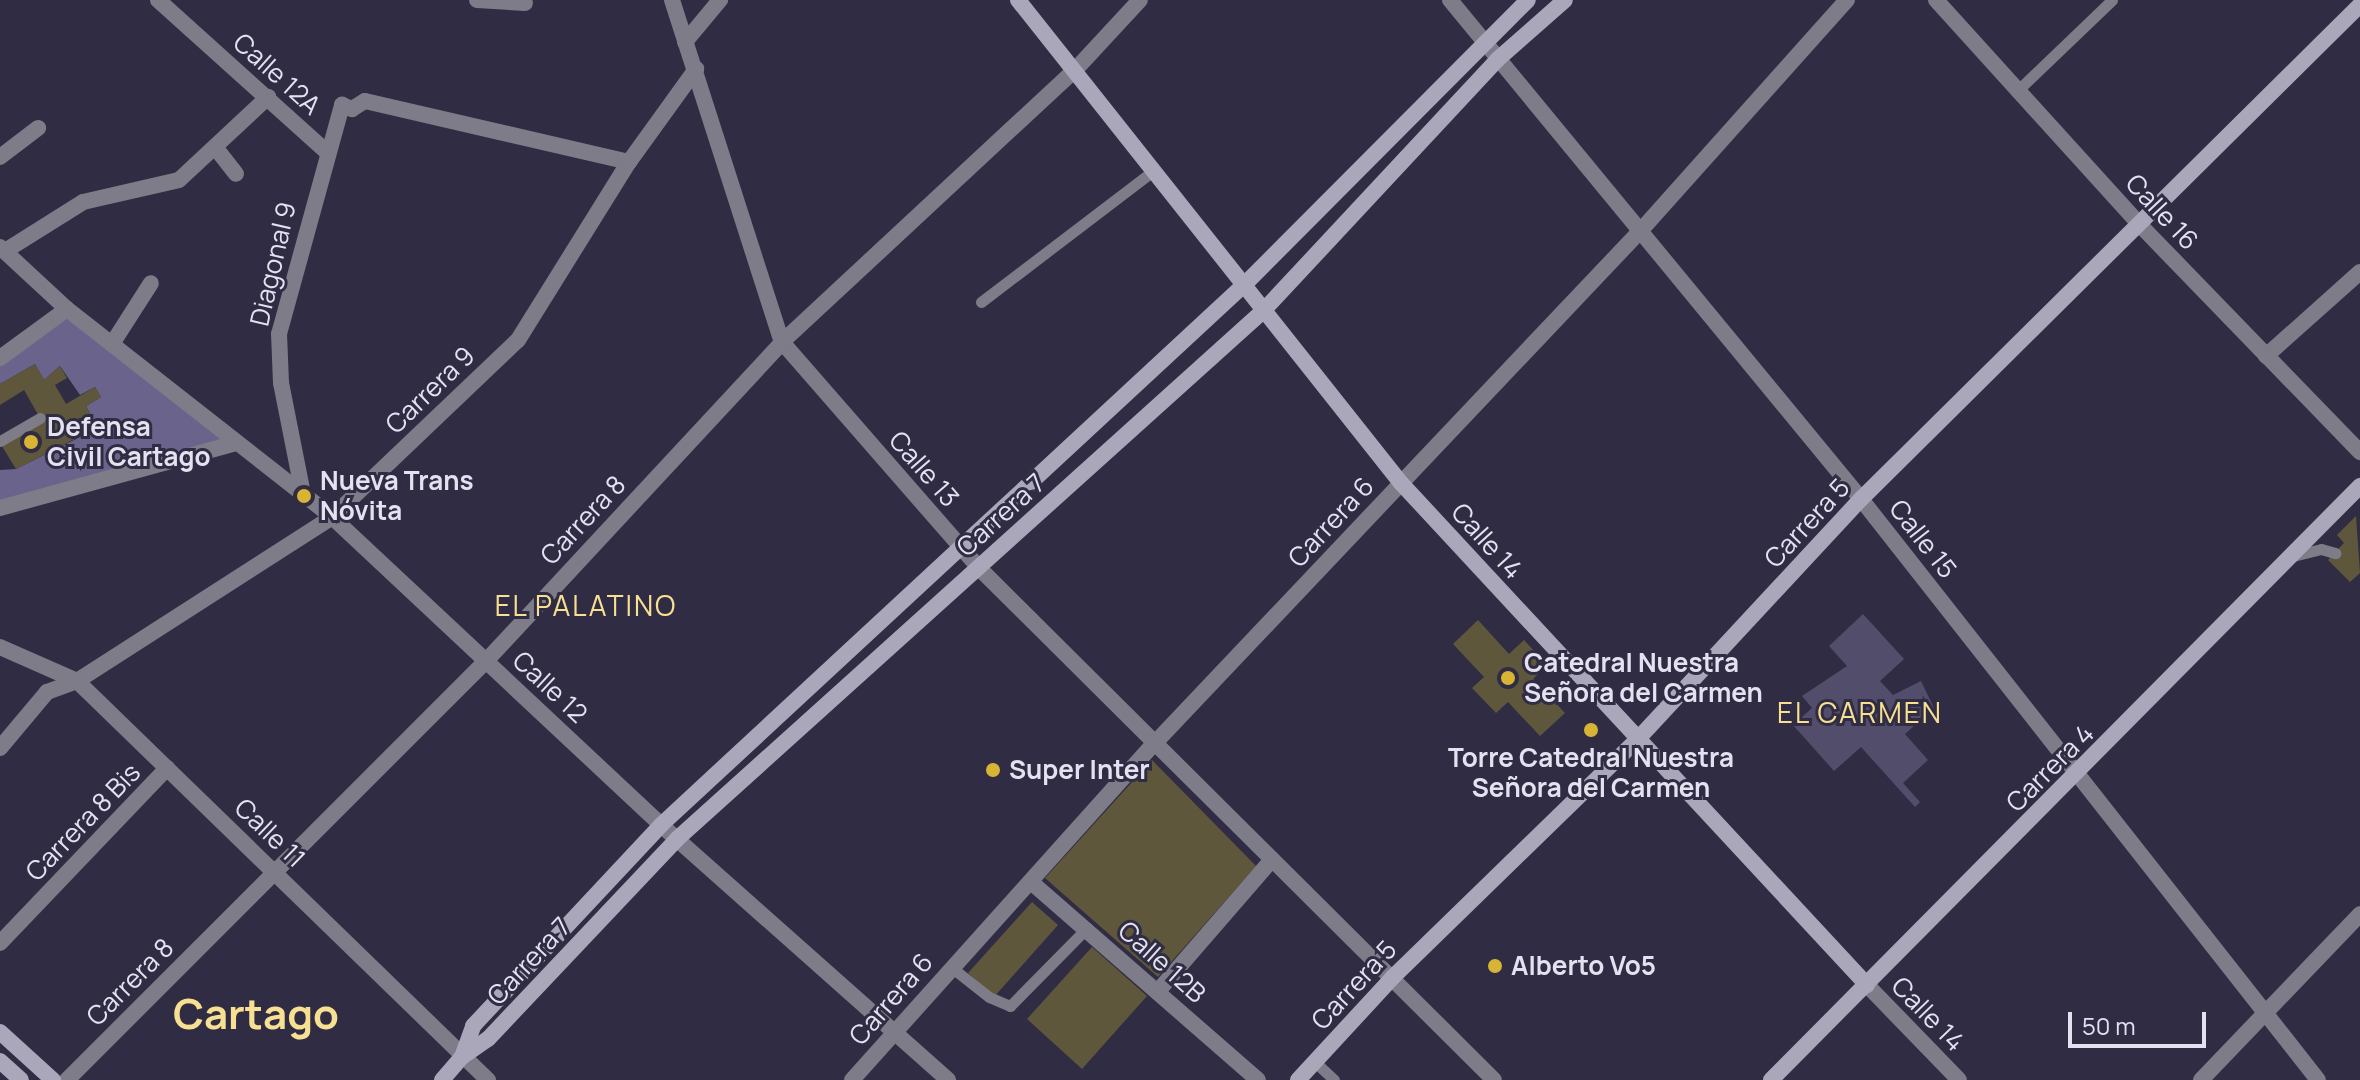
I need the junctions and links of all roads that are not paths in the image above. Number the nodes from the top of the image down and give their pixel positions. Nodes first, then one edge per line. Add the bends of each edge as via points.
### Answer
1 (158, 0) edge
2 (477, 0) edge
3 (672, 0) edge
4 (720, 0) edge
5 (1018, 0) edge
6 (1140, 0) edge
7 (1450, 0) edge
8 (1528, 0) edge
9 (1565, 0) edge
10 (1847, 0) edge
11 (1936, 0) edge
12 (2112, 0) edge
13 (525, 3) dead end
14 (2360, 5) edge
15 (1484, 40) junction
16 (685, 42) junction
17 (1498, 59) junction
18 (696, 69) junction
19 (1076, 69) junction
20 (2016, 92) junction
21 (268, 97) junction
22 (38, 128) dead end
23 (215, 147) junction
24 (327, 152) junction
25 (0, 157) edge
26 (629, 162) junction
27 (1154, 170) junction
28 (236, 174) dead end
29 (2141, 226) junction
30 (1643, 228) junction
31 (3, 249) edge
32 (2360, 272) edge
33 (151, 283) dead end
34 (1244, 285) junction
35 (981, 302) dead end
36 (67, 309) junction
37 (1264, 310) junction
38 (782, 342) junction
39 (112, 344) junction
40 (2266, 356) junction
41 (0, 358) edge
42 (40, 418) dead end
43 (0, 441) edge
44 (236, 443) junction
45 (2360, 452) edge
46 (1401, 483) junction
47 (2360, 486) edge
48 (303, 494) junction
49 (1861, 499) junction
50 (0, 508) edge
51 (332, 517) junction
52 (960, 548) junction
53 (2335, 553) dead end
54 (2289, 557) junction
55 (979, 568) junction
56 (0, 647) edge
57 (487, 660) junction
58 (77, 681) junction
59 (1636, 741) junction
60 (1153, 745) junction
61 (0, 748) edge
62 (167, 768) junction
63 (2077, 774) junction
64 (661, 825) junction
65 (677, 839) junction
66 (1270, 862) junction
67 (274, 870) junction
68 (1031, 882) junction
69 (2360, 914) edge
70 (1087, 928) junction
71 (0, 943) edge
72 (951, 967) junction
73 (1392, 978) junction
74 (1867, 985) junction
75 (1159, 990) junction
76 (2267, 1012) junction
77 (0, 1032) edge
78 (893, 1033) junction
79 (462, 1057) junction
80 (0, 1061) edge
81 (1315, 1062) junction
82 (21, 1080) edge
83 (53, 1080) edge
84 (67, 1080) edge
85 (442, 1080) edge
86 (488, 1080) edge
87 (852, 1080) edge
88 (948, 1080) edge
89 (1258, 1080) edge
90 (1298, 1080) edge
91 (1334, 1080) edge
92 (1494, 1080) edge
93 (1771, 1080) edge
94 (1959, 1080) edge
95 (2201, 1080) edge
96 (2318, 1080) edge

1 - 21 street, Calle 12A
2 - 13 street
3 - 16 street, Calle 13
4 - 16 street
5 - 19 main road, Calle 14
6 - 19 street, Carrera 8
7 - 15 street, Calle 15
8 - 15 main road, Carrera 7
9 - 17 main road, Carrera 7
10 - 30 street, Carrera 6
11 - 20 street, Calle 16
12 - 20 lane
14 - 29 main road, Carrera 5
15 - 17 street, Calle 15
15 - 34 main road, Carrera 7
16 - 18 street, Calle 13
17 - 30 street, Calle 15
17 - 37 main road, Carrera 7
18 - 26 street, Carrera 9
18 - 38 street, Calle 13
19 - 27 main road, Calle 14
19 - 38 street, Carrera 8
20 - 29 street, Calle 16
21 - 23 street
21 - 24 street, Calle 12A
22 - 25 street
23 - 28 street
23 - 31 street via 179,180 83,202
24 - 26 street, Diagonal 9 via 342,105 352,109 365,101
24 - 48 street, Diagonal 9 via 279,334 281,383
26 - 51 street, Carrera 9 via 518,340
27 - 34 main road, Calle 14
27 - 35 lane
29 - 40 street, Calle 16
29 - 49 main road, Carrera 5
30 - 46 street, Carrera 6
30 - 49 street, Calle 15
31 - 36 street, Calle 12
32 - 40 street
33 - 39 street
34 - 37 main road, Calle 14
34 - 52 main road, Carrera 7
36 - 39 street, Calle 12
36 - 41 street
37 - 46 main road, Calle 14
37 - 55 main road, Carrera 7
38 - 52 street, Calle 13
38 - 57 street, Carrera 8
39 - 44 street, Calle 12
40 - 45 street, Calle 16
42 - 43 lane
44 - 48 street, Calle 12
44 - 50 street
46 - 59 main road, Calle 14
46 - 60 street, Carrera 6
47 - 54 main road, Carrera 4
48 - 51 street, Calle 12
49 - 59 main road, Carrera 5
49 - 63 street, Calle 15
51 - 57 street, Calle 12
51 - 58 street, Carrera 9
52 - 55 street, Calle 13
52 - 64 main road, Carrera 7
53 - 54 lane via 2321,549
54 - 63 main road, Carrera 4
55 - 60 street, Calle 13
55 - 65 main road, Carrera 7
56 - 58 street, Calle 11
57 - 64 street, Calle 12
57 - 67 street, Carrera 8
58 - 61 street, Carrera 9 via 47,692
58 - 62 street, Calle 11
59 - 73 main road, Carrera 5
59 - 74 main road, Calle 14
60 - 66 street, Calle 13
60 - 68 street, Carrera 6
62 - 67 street, Calle 11
62 - 71 street, Carrera 8 Bis
63 - 74 main road, Carrera 4
63 - 76 street, Calle 15
64 - 65 street, Calle 12
64 - 79 main road, Carrera 7 via 473,1026
65 - 78 street, Calle 12
65 - 79 main road, Carrera 7 via 488,1039
66 - 73 street, Calle 13
66 - 75 street
67 - 79 street, Calle 11
67 - 84 street, Carrera 8
68 - 70 street, Calle 12B
68 - 72 street, Carrera 6
69 - 76 street
70 - 72 lane via 1010,1006 989,997
70 - 75 street, Calle 12B
72 - 78 street, Carrera 6
73 - 81 main road, Carrera 5
73 - 92 street, Calle 13
74 - 93 main road, Carrera 4
74 - 94 street, Calle 14
75 - 89 street, Calle 12B
76 - 95 street
76 - 96 street, Calle 15
77 - 83 main road
78 - 87 street, Carrera 6
78 - 88 street, Calle 12
79 - 85 main road, Carrera 7
79 - 86 street, Calle 11
80 - 82 main road
81 - 90 main road, Carrera 5
81 - 91 lane

